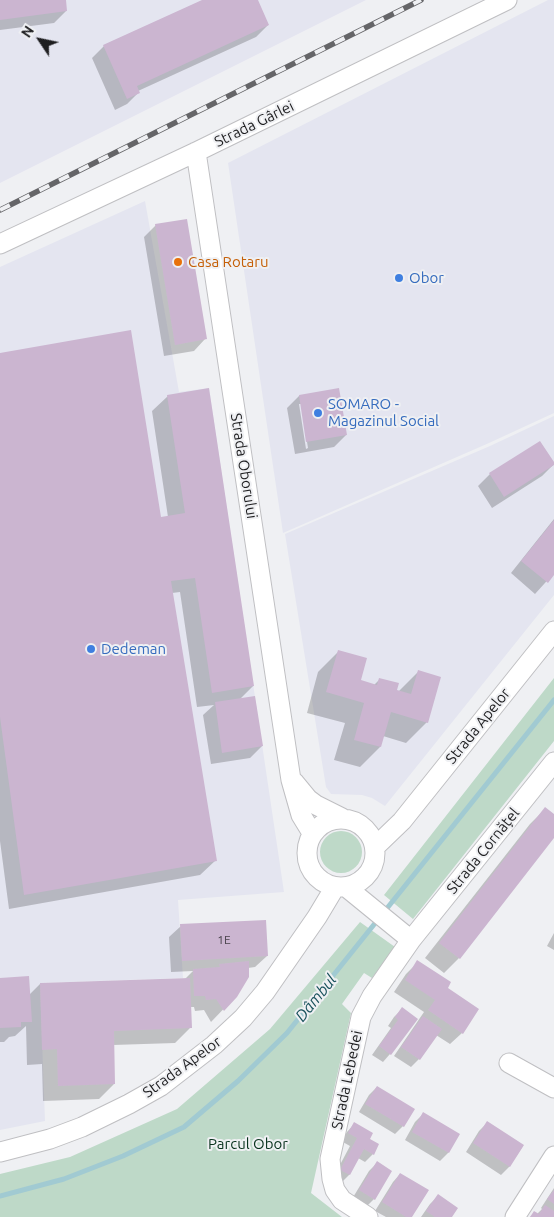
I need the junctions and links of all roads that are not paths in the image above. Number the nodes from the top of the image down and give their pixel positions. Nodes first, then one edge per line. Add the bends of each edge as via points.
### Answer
1 (506, 0) edge
2 (196, 152) junction
3 (0, 244) edge
4 (554, 631) edge
5 (554, 762) edge
6 (291, 780) junction
7 (342, 818) junction
8 (402, 821) junction
9 (364, 826) junction
10 (312, 833) junction
11 (375, 847) junction
12 (316, 876) junction
13 (340, 887) junction
14 (317, 917) junction
15 (408, 938) junction
16 (509, 1063) dead end
17 (554, 1088) edge
18 (0, 1152) edge
19 (554, 1156) edge
20 (368, 1217) edge
21 (514, 1217) edge

1 - 2 street, Strada Gârlei
2 - 3 street, Strada Gârlei
2 - 6 street, Strada Oborului
4 - 8 street, Strada Apelor
5 - 15 street, Strada Cornățel
6 - 7 street via 316,806
6 - 10 street, Strada Oborului via 302,815
7 - 9 street
7 - 10 street via 330,820
8 - 9 street
8 - 11 street, Strada Apelor
9 - 11 street
10 - 12 street via 306,852
11 - 13 street via 372,868 365,877 356,884
12 - 13 street via 324,883
12 - 14 street
13 - 14 street, Strada Apelor
13 - 15 street via 366,903
14 - 18 street, Strada Apelor via 265,992 214,1045 188,1066 129,1104 82,1127
15 - 20 street, Strada Lebedei via 360,1017 330,1159 335,1190 342,1200
16 - 17 street
19 - 21 street

